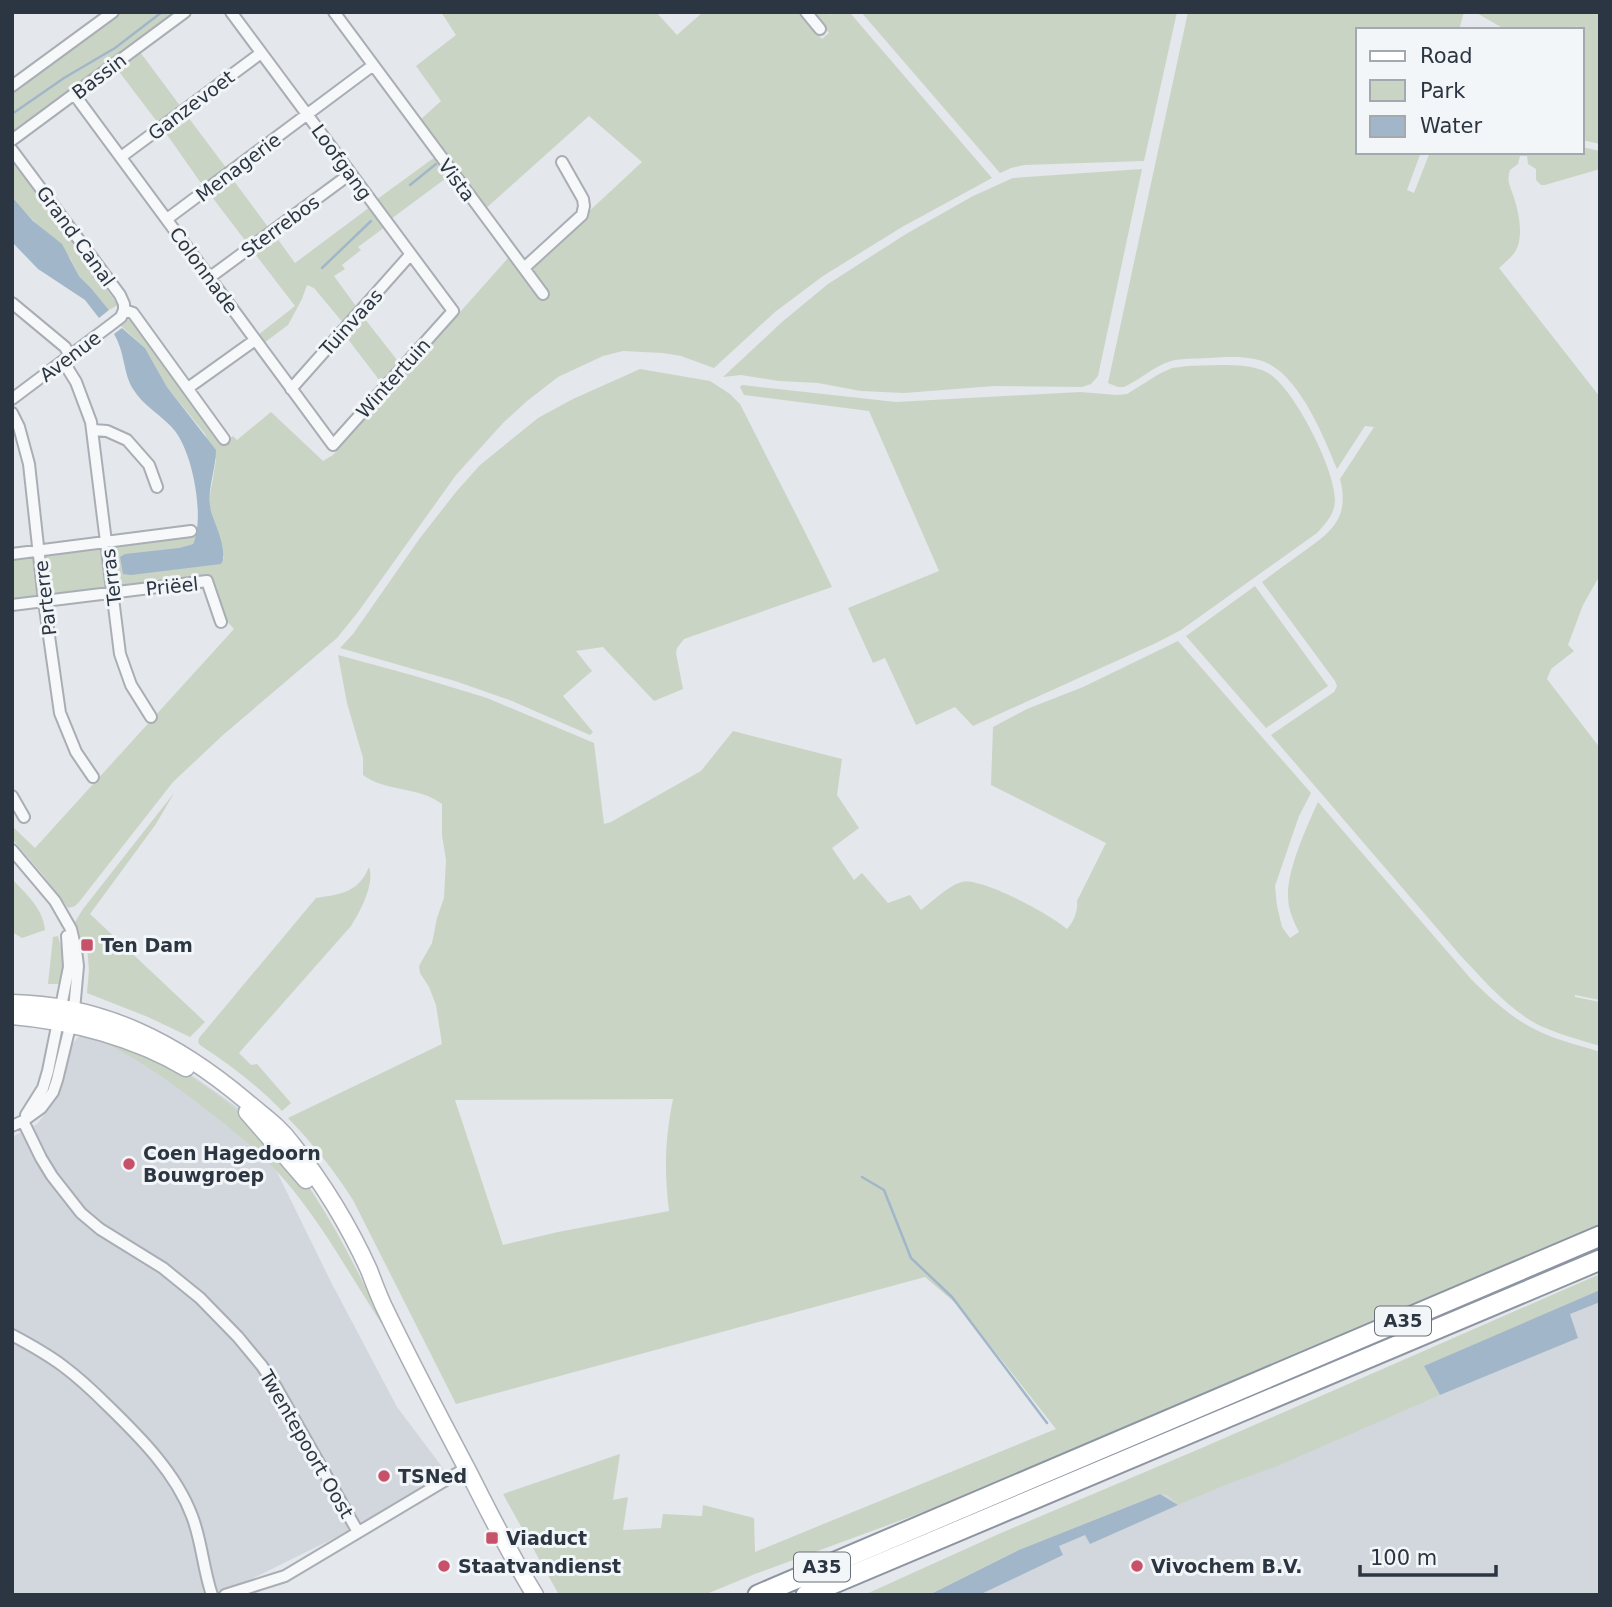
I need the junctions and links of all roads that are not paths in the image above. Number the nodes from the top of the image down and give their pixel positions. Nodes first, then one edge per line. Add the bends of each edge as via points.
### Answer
1 (113, 12) edge
2 (186, 12) edge
3 (231, 12) edge
4 (334, 12) edge
5 (806, 12) edge
6 (820, 29) dead end
7 (261, 53) junction
8 (372, 66) junction
9 (12, 86) edge
10 (74, 94) junction
11 (308, 114) junction
12 (12, 140) edge
13 (12, 150) edge
14 (121, 157) junction
15 (562, 162) dead end
16 (350, 174) junction
17 (167, 219) junction
18 (410, 255) junction
19 (524, 268) junction
20 (209, 278) junction
21 (543, 294) dead end
22 (12, 303) edge
23 (124, 310) junction
24 (453, 311) joint
25 (255, 340) junction
26 (67, 358) junction
27 (187, 388) junction
28 (291, 389) junction
29 (12, 399) edge
30 (12, 413) edge
31 (93, 430) junction
32 (225, 439) dead end
33 (333, 445) joint
34 (157, 487) dead end
35 (191, 531) dead end
36 (106, 542) junction
37 (39, 550) junction
38 (12, 554) edge
39 (113, 593) junction
40 (44, 601) junction
41 (12, 605) edge
42 (221, 622) dead end
43 (151, 717) dead end
44 (93, 777) dead end
45 (12, 796) edge
46 (24, 817) dead end
47 (12, 850) edge
48 (12, 1003) edge
49 (12, 1016) edge
50 (66, 1016) junction
51 (18, 1124) edge
52 (1600, 1236) edge
53 (1600, 1260) edge
54 (12, 1335) edge
55 (467, 1468) junction
56 (358, 1532) junction
57 (212, 1595) edge
58 (225, 1595) edge
59 (535, 1595) edge
60 (758, 1595) edge
61 (806, 1595) edge

1 - 9 street
2 - 10 street, Bassin
3 - 7 street, Loofgang
4 - 8 street, Vista
5 - 6 street
7 - 11 street, Loofgang
7 - 14 street, Ganzevoet
8 - 11 street
8 - 19 street, Vista
10 - 12 street, Bassin
10 - 14 street, Colonnade
11 - 16 street, Loofgang
11 - 17 street, Menagerie
13 - 23 street, Grand Canal via 120,296
14 - 17 street, Colonnade
15 - 19 street via 583,200 582,215
16 - 18 street, Loofgang
16 - 20 street, Sterrebos
17 - 20 street, Colonnade
18 - 24 street, Loofgang
18 - 28 street, Tuinvaas
19 - 21 street, Vista
20 - 25 street, Colonnade
22 - 26 street, Terras via 65,347
23 - 26 street, Avenue
23 - 27 street, Grand Canal via 133,313
24 - 33 street, Wintertuin
25 - 27 street
25 - 28 street, Colonnade
26 - 29 street, Avenue
26 - 31 street, Terras
27 - 32 street, Grand Canal
28 - 33 street, Colonnade
30 - 37 street, Parterre via 29,464
31 - 34 street via 127,440 149,465
31 - 36 street, Terras
35 - 36 street
36 - 37 street
36 - 39 street, Terras
37 - 38 street
37 - 40 street, Parterre
39 - 40 street, Priëel
39 - 42 street, Priëel via 207,581
39 - 43 street, Terras via 120,654 131,685
40 - 41 street, Priëel
40 - 44 street, Parterre via 60,713 76,752
45 - 46 street
47 - 50 street, Twentepoort Oost via 55,901 71,929 78,966
48 - 50 main road
49 - 50 main road
50 - 51 street, Twentepoort Oost via 43,1088
50 - 55 main road via 126,1025 181,1053 282,1132 342,1220
51 - 56 street, Twentepoort Oost via 81,1213 163,1268 238,1337 276,1387
52 - 60 highway, A35
53 - 61 highway, A35
54 - 57 street via 80,1379 151,1450 193,1518
55 - 56 street, Twentepoort Oost
55 - 59 main road
56 - 58 street, Twentepoort Oost via 285,1576

